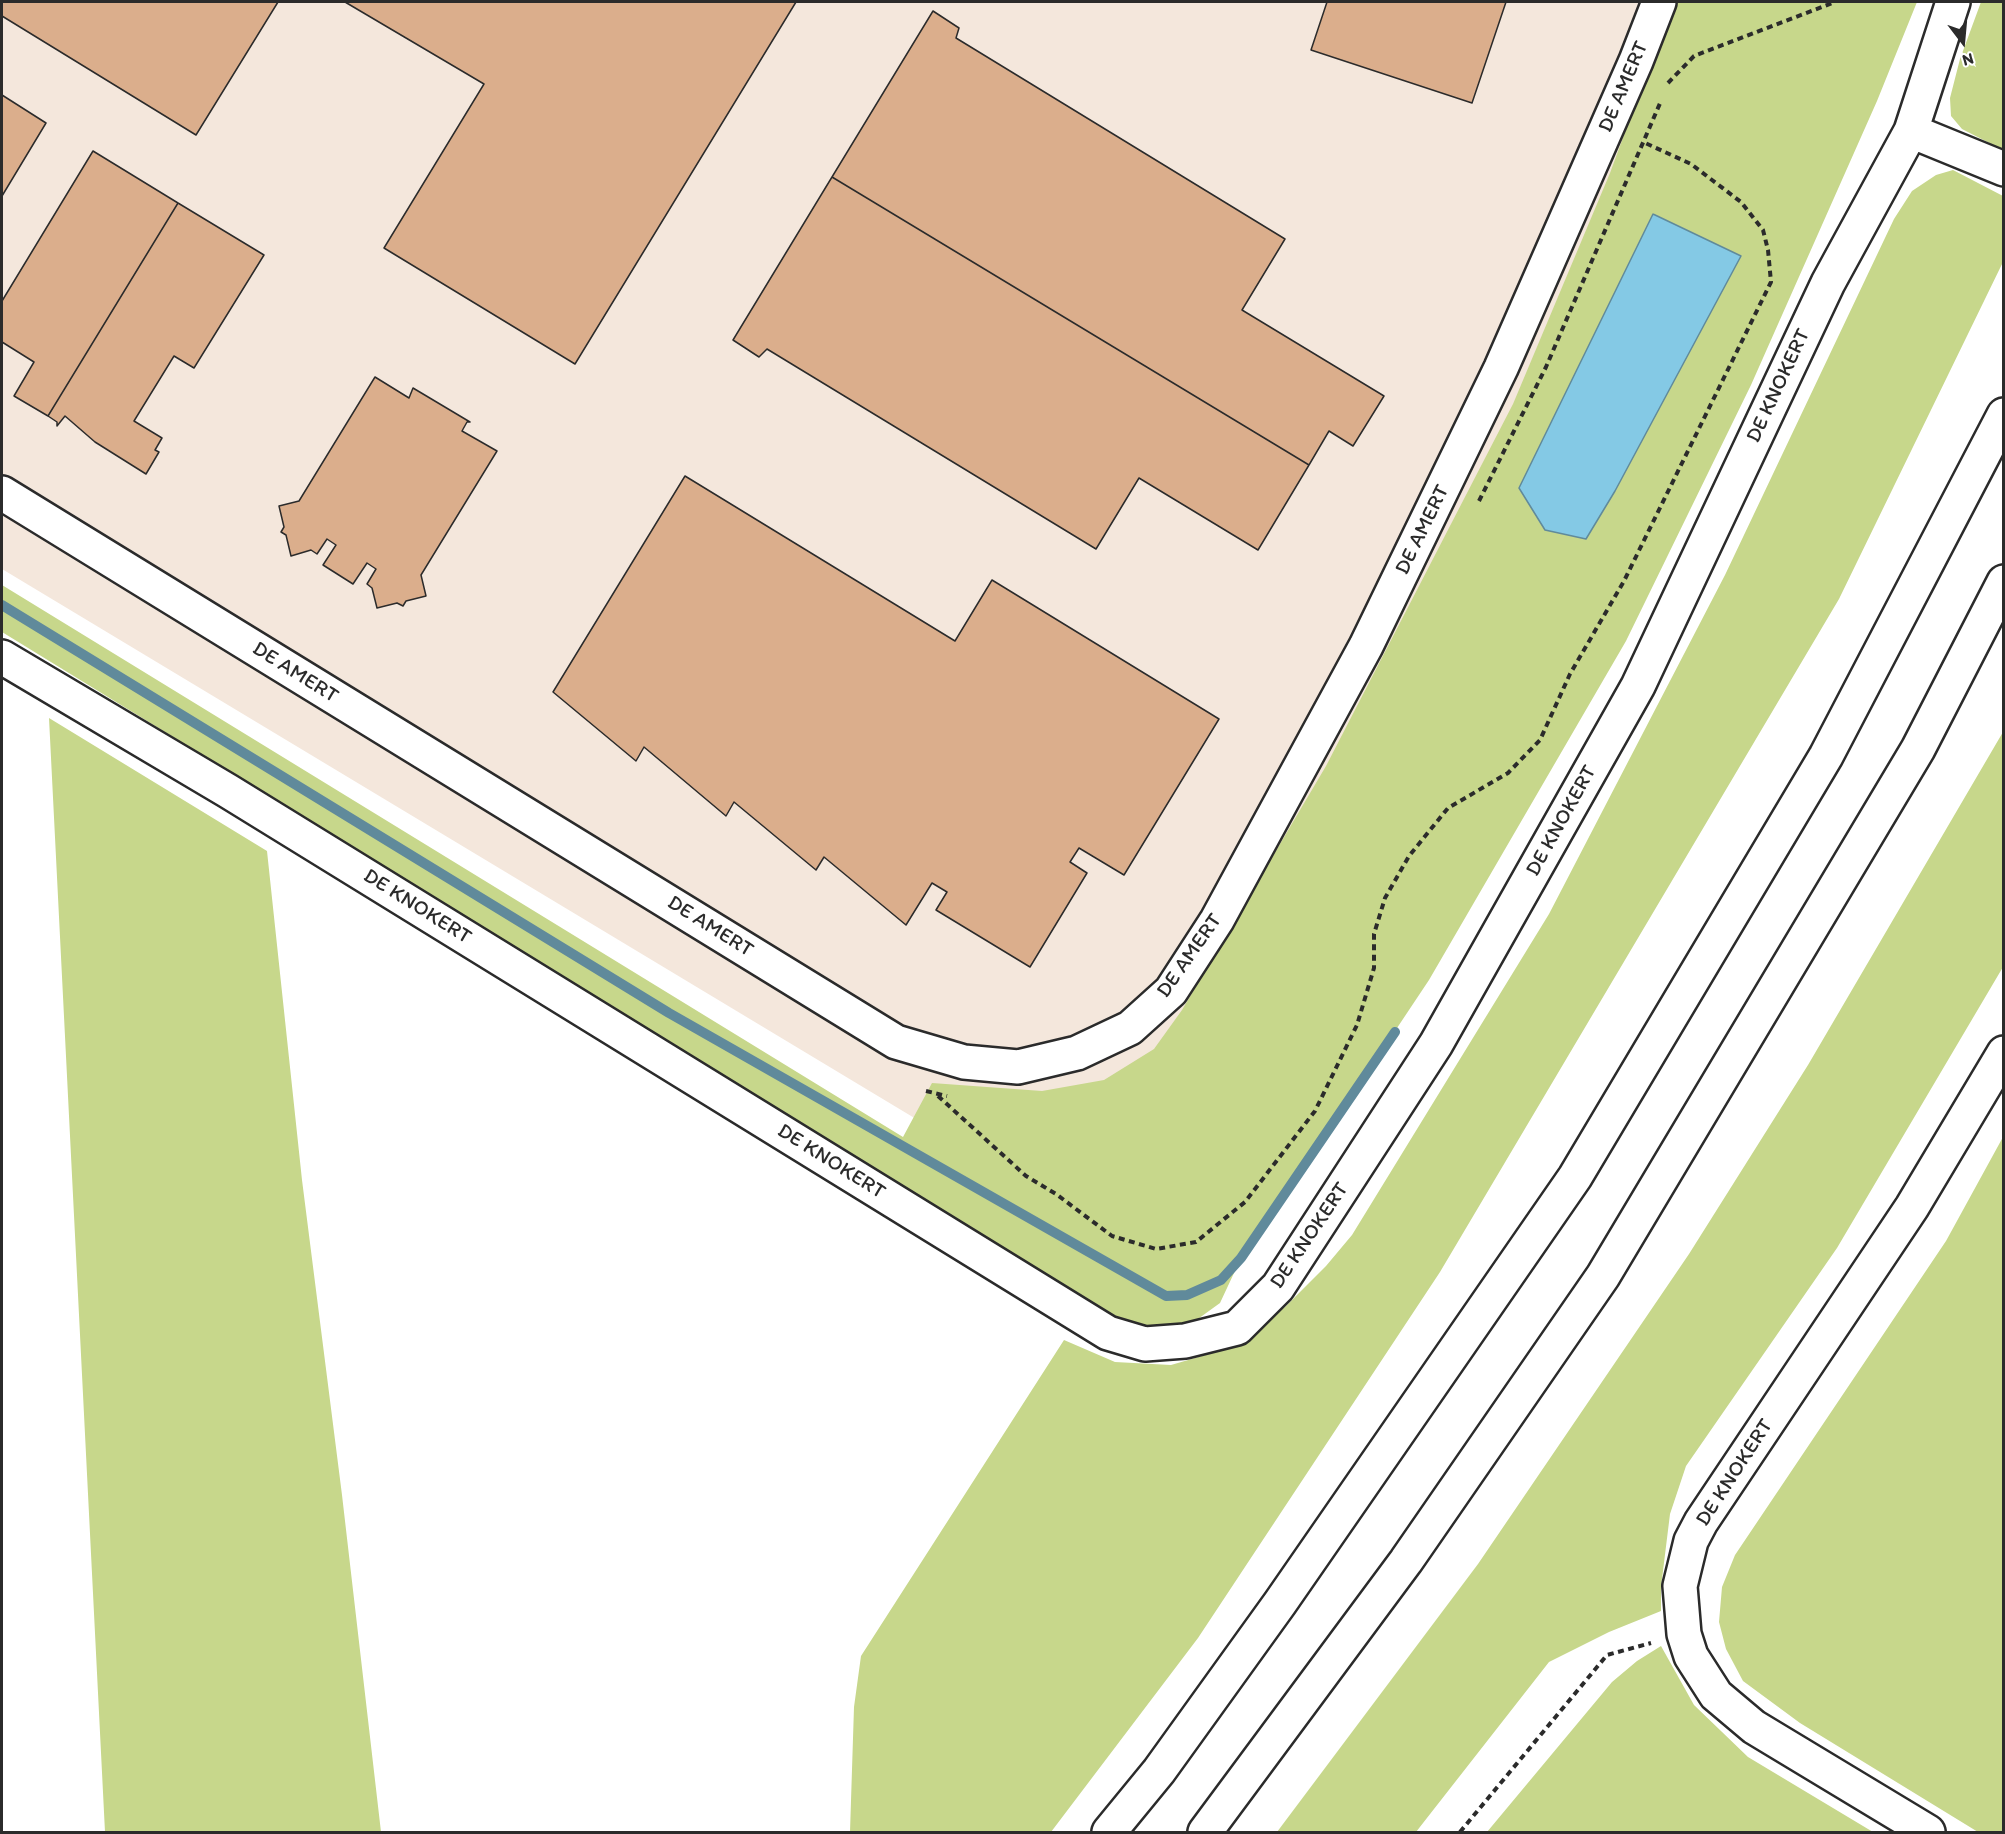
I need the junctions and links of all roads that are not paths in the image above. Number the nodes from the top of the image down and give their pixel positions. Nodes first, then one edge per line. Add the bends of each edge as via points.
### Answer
1 (1659, 2) edge
2 (1953, 2) edge
3 (1911, 131) junction
4 (2004, 170) edge
5 (2004, 415) edge
6 (2, 493) edge
7 (2004, 582) edge
8 (2, 657) edge
9 (2004, 1053) edge
10 (1109, 1833) edge
11 (1205, 1833) edge
12 (1928, 1833) edge

1 - 6 main road, DE AMERT via 1496,378 1366,646 1217,920 1171,991 1130,1028 1077,1053 1018,1067 964,1062 896,1042
2 - 3 main road, DE KNOKERT
3 - 4 main road
3 - 8 main road, DE KNOKERT via 1827,283 1638,686 1522,894 1436,1044 1278,1287 1237,1328 1185,1341 1145,1344 1108,1333 238,797
5 - 10 main road via 1826,756 1575,1177 1273,1612 1159,1771
7 - 11 main road via 1918,749 1603,1276 1406,1561
9 - 12 main road, DE KNOKERT via 1912,1207 1701,1522 1691,1541 1680,1586 1690,1656 1731,1709

